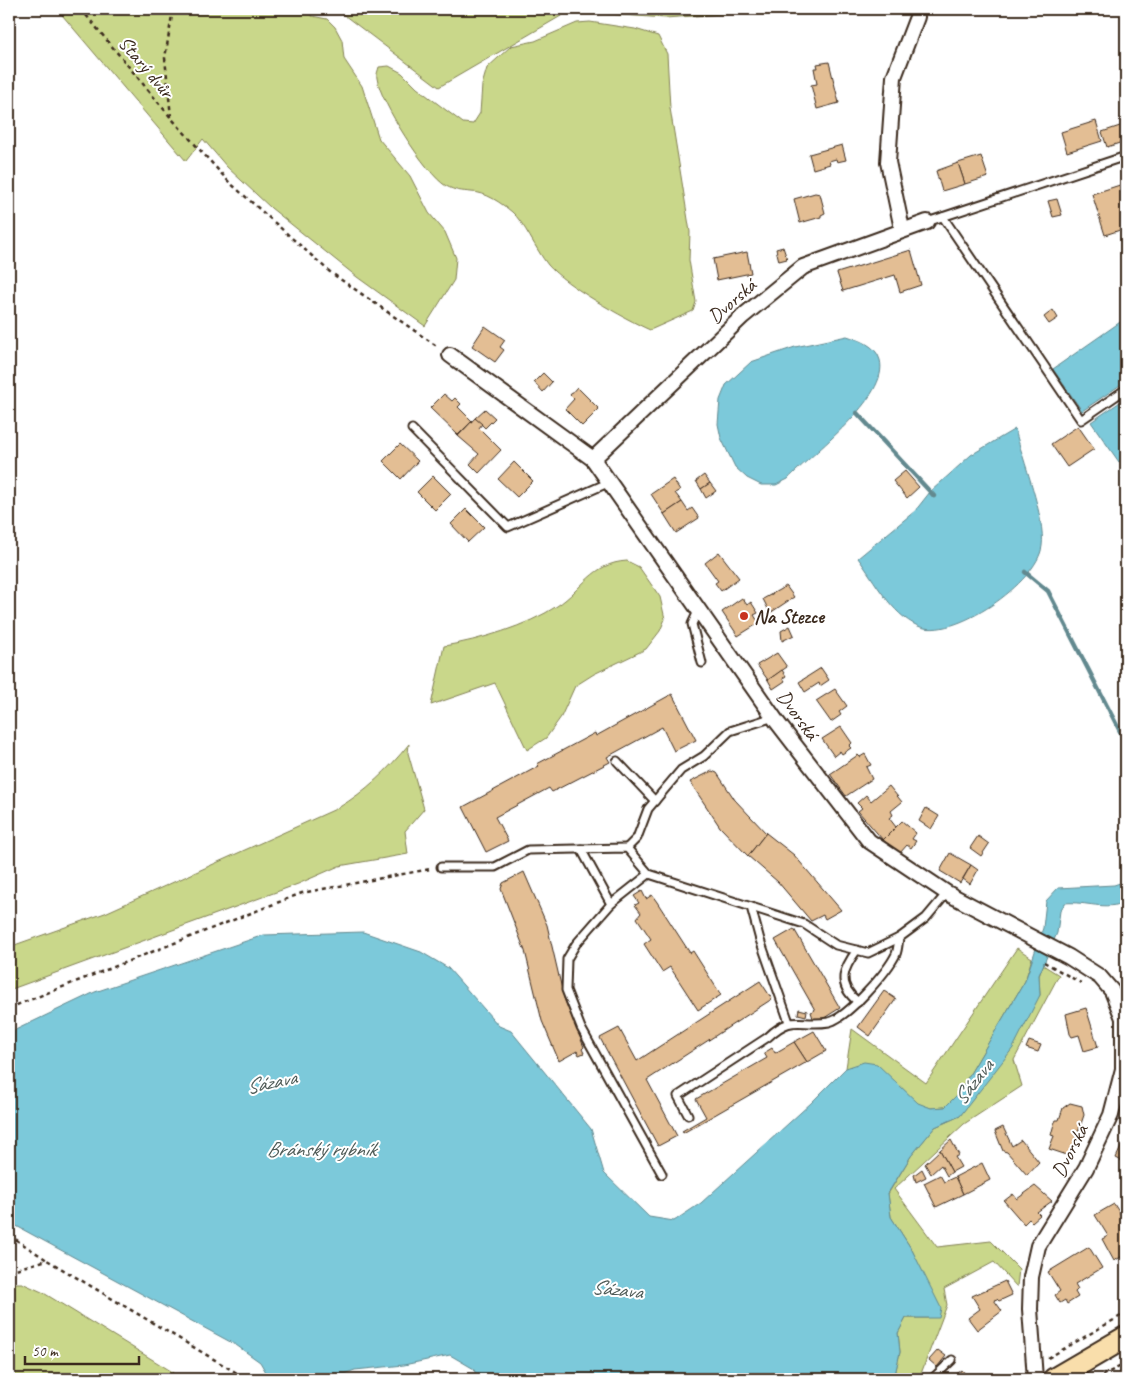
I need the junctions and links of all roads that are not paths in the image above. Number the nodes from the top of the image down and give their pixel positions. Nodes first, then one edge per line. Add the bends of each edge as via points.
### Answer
1 (916, 16) dead end
2 (1126, 156) edge
3 (943, 217) junction
4 (927, 222) joint
5 (902, 230) junction
6 (450, 355) road end
7 (1126, 389) edge
8 (412, 430) dead end
9 (593, 459) junction
10 (610, 482) junction
11 (699, 609) junction
12 (702, 664) dead end
13 (774, 717) junction
14 (617, 761) dead end
15 (655, 801) junction
16 (627, 848) junction
17 (581, 849) junction
18 (442, 867) road end
19 (649, 874) junction
20 (947, 893) junction
21 (612, 904) junction
22 (751, 907) junction
23 (900, 938) junction
24 (856, 950) junction
25 (858, 1002) junction
26 (789, 1022) junction
27 (688, 1115) dead end
28 (662, 1174) dead end
29 (1126, 1337) edge
30 (952, 1360) dead end
31 (1034, 1373) edge
32 (932, 1379) edge
33 (1054, 1379) edge

1 - 5 street via 894,77 888,162
2 - 3 lane
3 - 4 lane
3 - 7 lane via 1081,420
4 - 5 street, Dvorská
5 - 9 street, Dvorská via 803,267 743,316
6 - 9 street, Dvorská
8 - 10 lane via 508,527
9 - 10 street, Dvorská
10 - 11 street, Dvorská
11 - 12 lane via 692,624
11 - 13 street, Dvorská
13 - 15 lane via 730,731 704,756 681,770
13 - 20 street, Dvorská via 869,841
14 - 15 lane
15 - 16 lane via 648,809 637,838
16 - 17 lane
16 - 19 lane
17 - 18 lane via 528,850 495,867
17 - 21 lane
19 - 21 lane
19 - 22 lane
20 - 23 lane via 926,918
20 - 31 street, Dvorská via 1069,957 1100,977 1112,992 1123,1018 1123,1069 1111,1115 1086,1168 1038,1246 1031,1277
21 - 28 lane via 576,944 567,959 566,990 581,1028
22 - 24 lane via 804,924 836,945
22 - 26 lane
23 - 24 lane via 868,953
23 - 25 lane via 896,953
24 - 25 lane via 844,968 844,986
25 - 26 lane via 831,1022
26 - 27 lane via 678,1096
29 - 33 main road
30 - 32 lane

